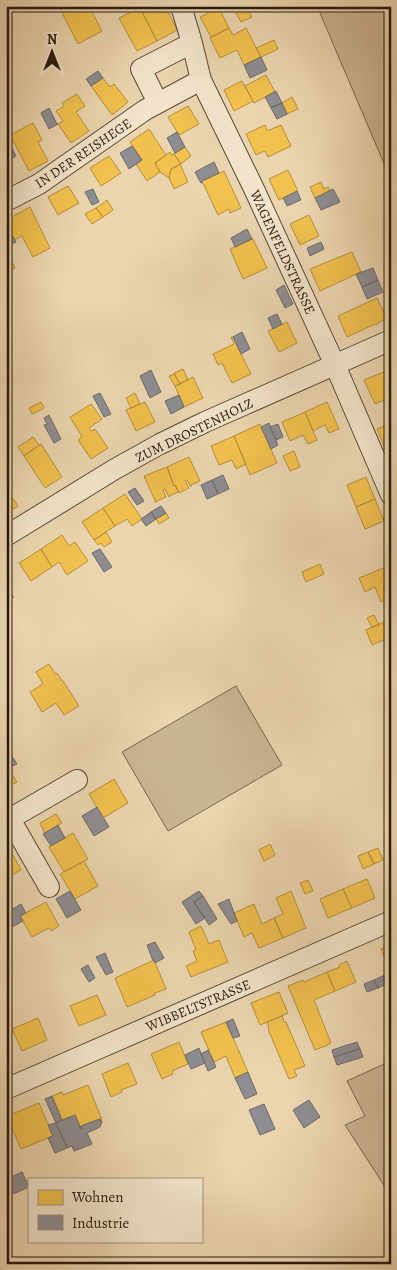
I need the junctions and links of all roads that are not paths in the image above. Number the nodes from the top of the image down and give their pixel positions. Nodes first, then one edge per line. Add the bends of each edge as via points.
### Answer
1 (181, 6) edge
2 (192, 43) junction
3 (200, 80) junction
4 (158, 103) junction
5 (6, 201) edge
6 (391, 340) edge
7 (335, 366) junction
8 (391, 496) edge
9 (6, 536) edge
10 (77, 780) dead end
11 (8, 820) edge
12 (49, 887) dead end
13 (391, 921) edge
14 (6, 1089) edge

1 - 2 street, WAGENFELDSTRASSE
2 - 3 street, WAGENFELDSTRASSE
2 - 4 street via 141,69
3 - 4 street, IN DER REISHEGE
3 - 7 street, WAGENFELDSTRASSE
4 - 5 street, IN DER REISHEGE via 39,184
6 - 7 street, ZUM DROSTENHOLZ
7 - 8 street, WAGENFELDSTRASSE
7 - 9 street, ZUM DROSTENHOLZ via 160,444
10 - 11 street
11 - 12 street
13 - 14 street, WIBBELTSTRASSE

